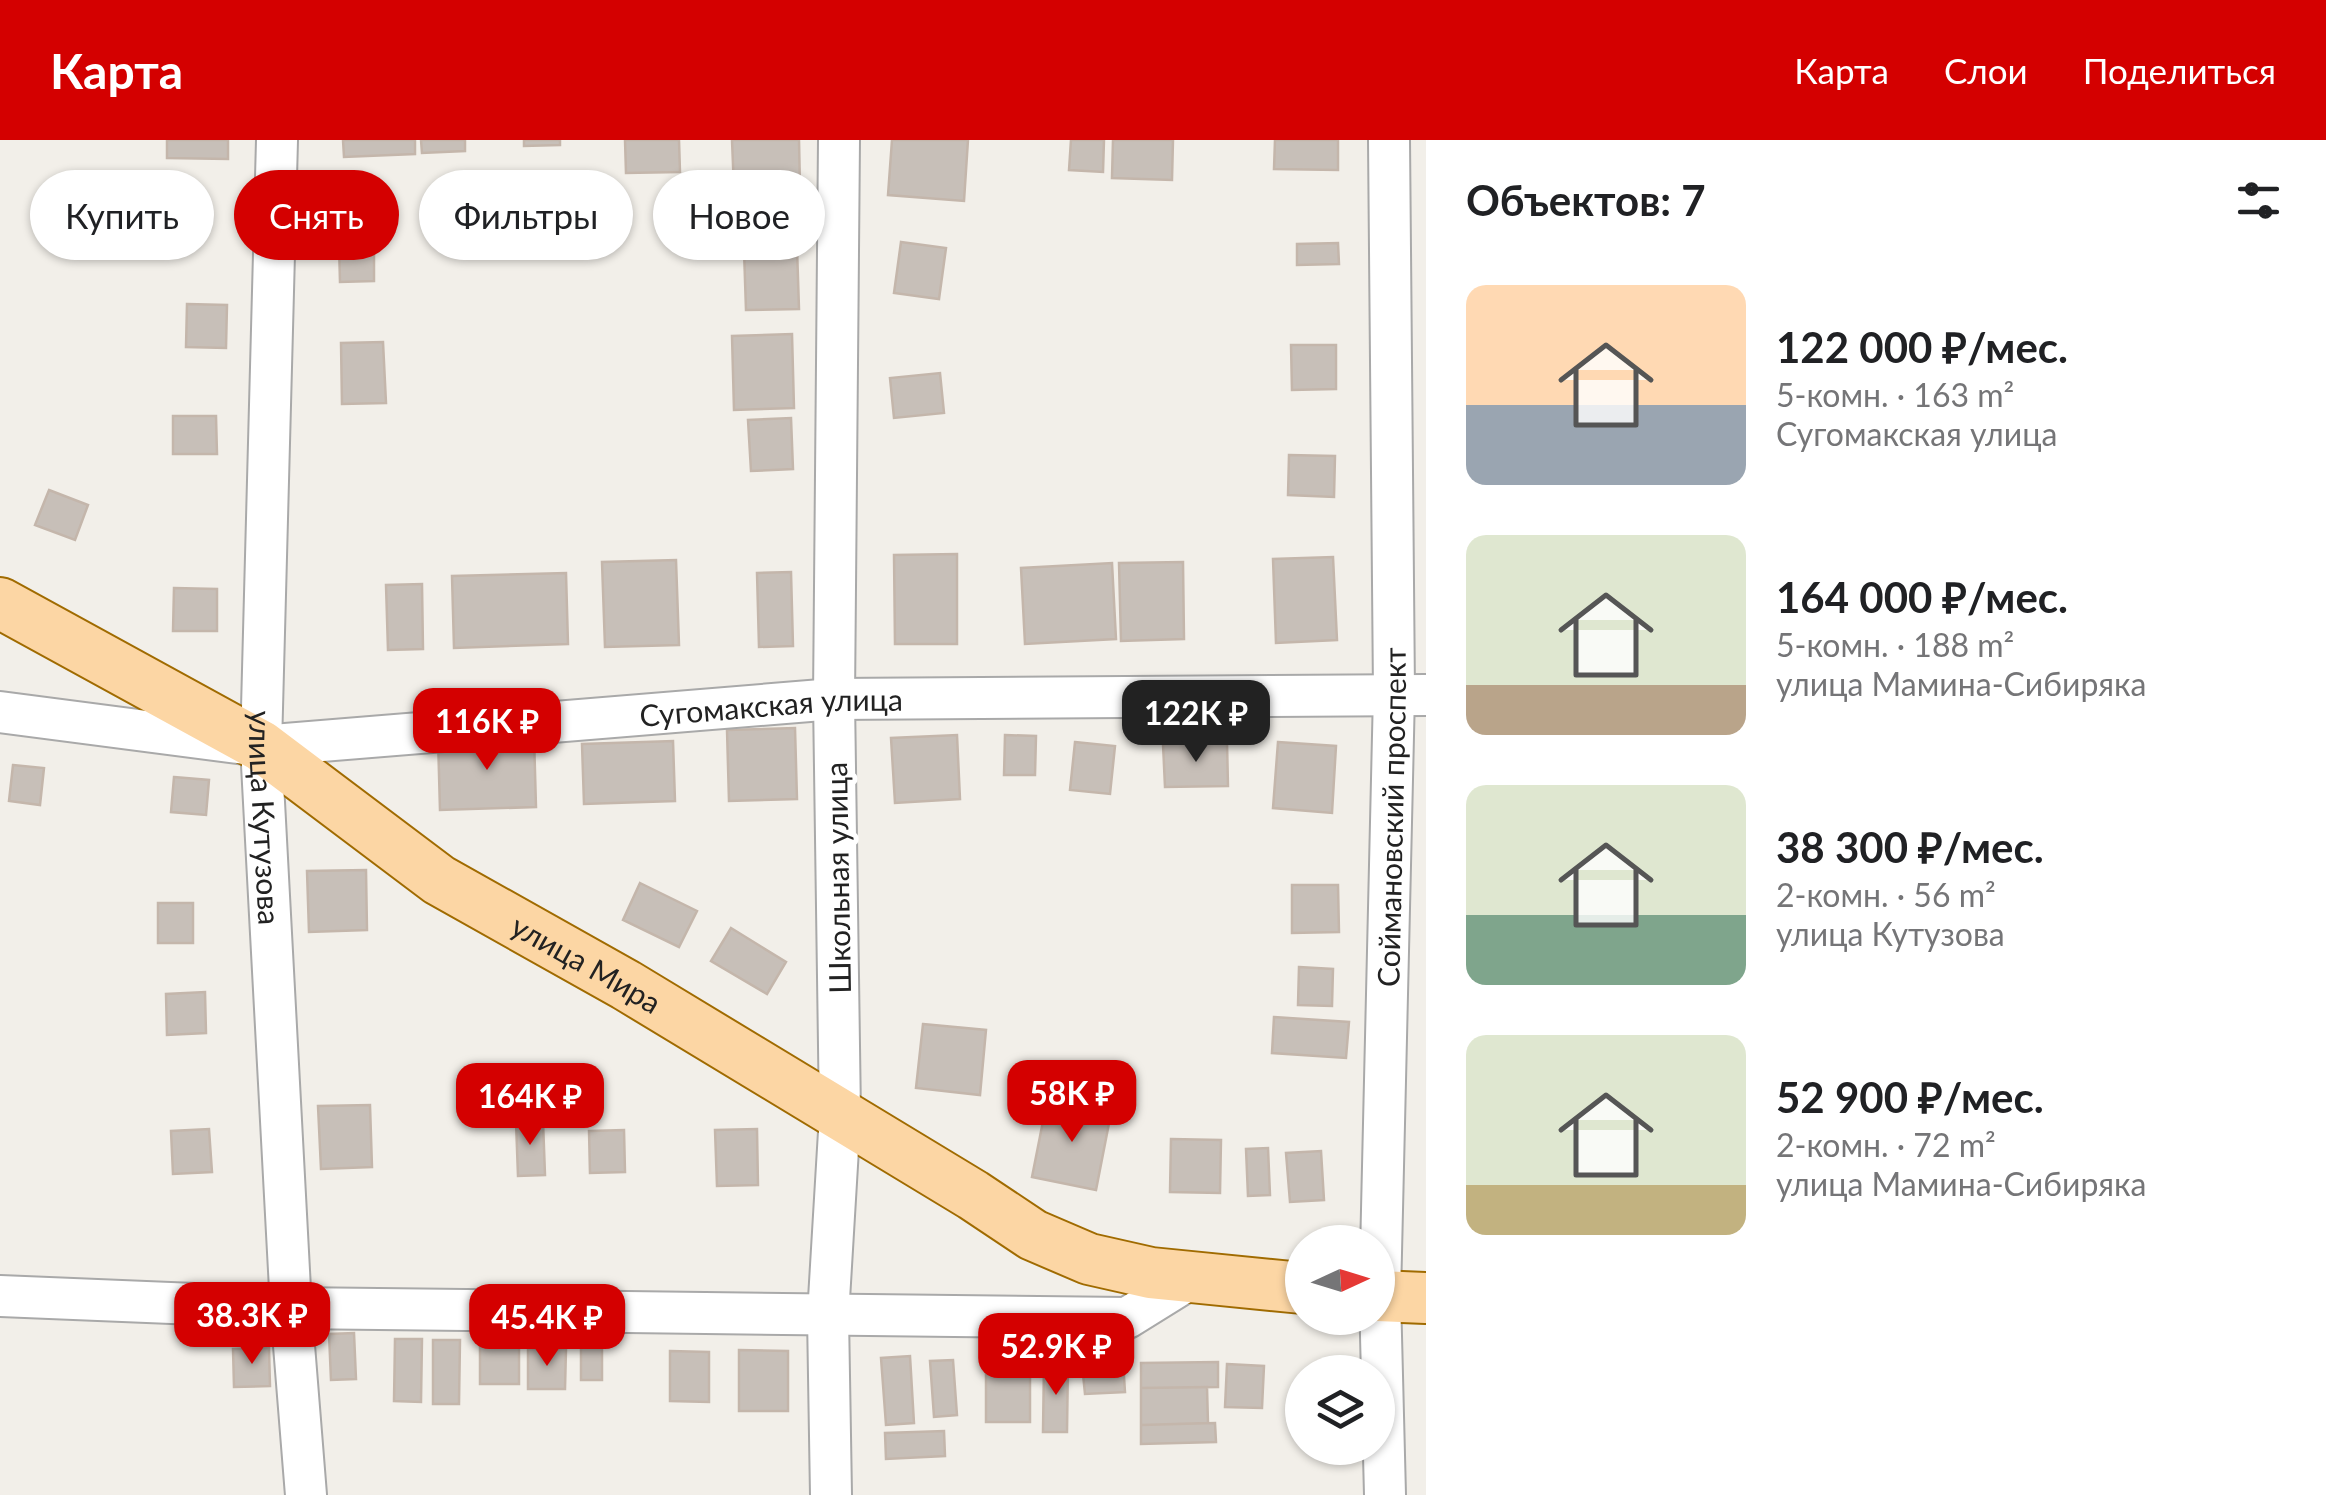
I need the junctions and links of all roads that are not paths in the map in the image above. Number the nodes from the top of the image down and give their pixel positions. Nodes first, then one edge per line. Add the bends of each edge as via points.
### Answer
1 (277, 140) edge
2 (839, 140) edge
3 (1389, 140) edge
4 (0, 603) edge
5 (1410, 694) edge
6 (834, 698) junction
7 (0, 712) edge
8 (261, 746) junction
9 (840, 1115) junction
10 (1194, 1277) junction
11 (1285, 1286) edge
12 (0, 1296) edge
13 (1395, 1296) edge
14 (291, 1308) junction
15 (828, 1316) junction
16 (1393, 1335) edge
17 (306, 1495) edge
18 (831, 1495) edge
19 (1385, 1495) edge

1 - 8 street, улица Кутузова
2 - 6 street, Школьная улица
3 - 5 street, Соймановский проспект
4 - 8 main road, улица Мира
5 - 6 street, Сугомакская улица
5 - 13 street, Соймановский проспект
6 - 8 street, Сугомакская улица
6 - 9 street, Школьная улица
7 - 8 street, Сугомакская улица
8 - 9 main road, улица Мира via 439,880
8 - 14 street, улица Кутузова
9 - 10 main road, улица Мира via 1032,1235 1090,1259
9 - 15 street, Школьная улица
10 - 11 main road, улица Мира
10 - 15 street via 1127,1318
12 - 14 street
14 - 15 street
14 - 17 street, улица Кутузова
15 - 18 street, Школьная улица
16 - 19 street, Соймановский проспект

